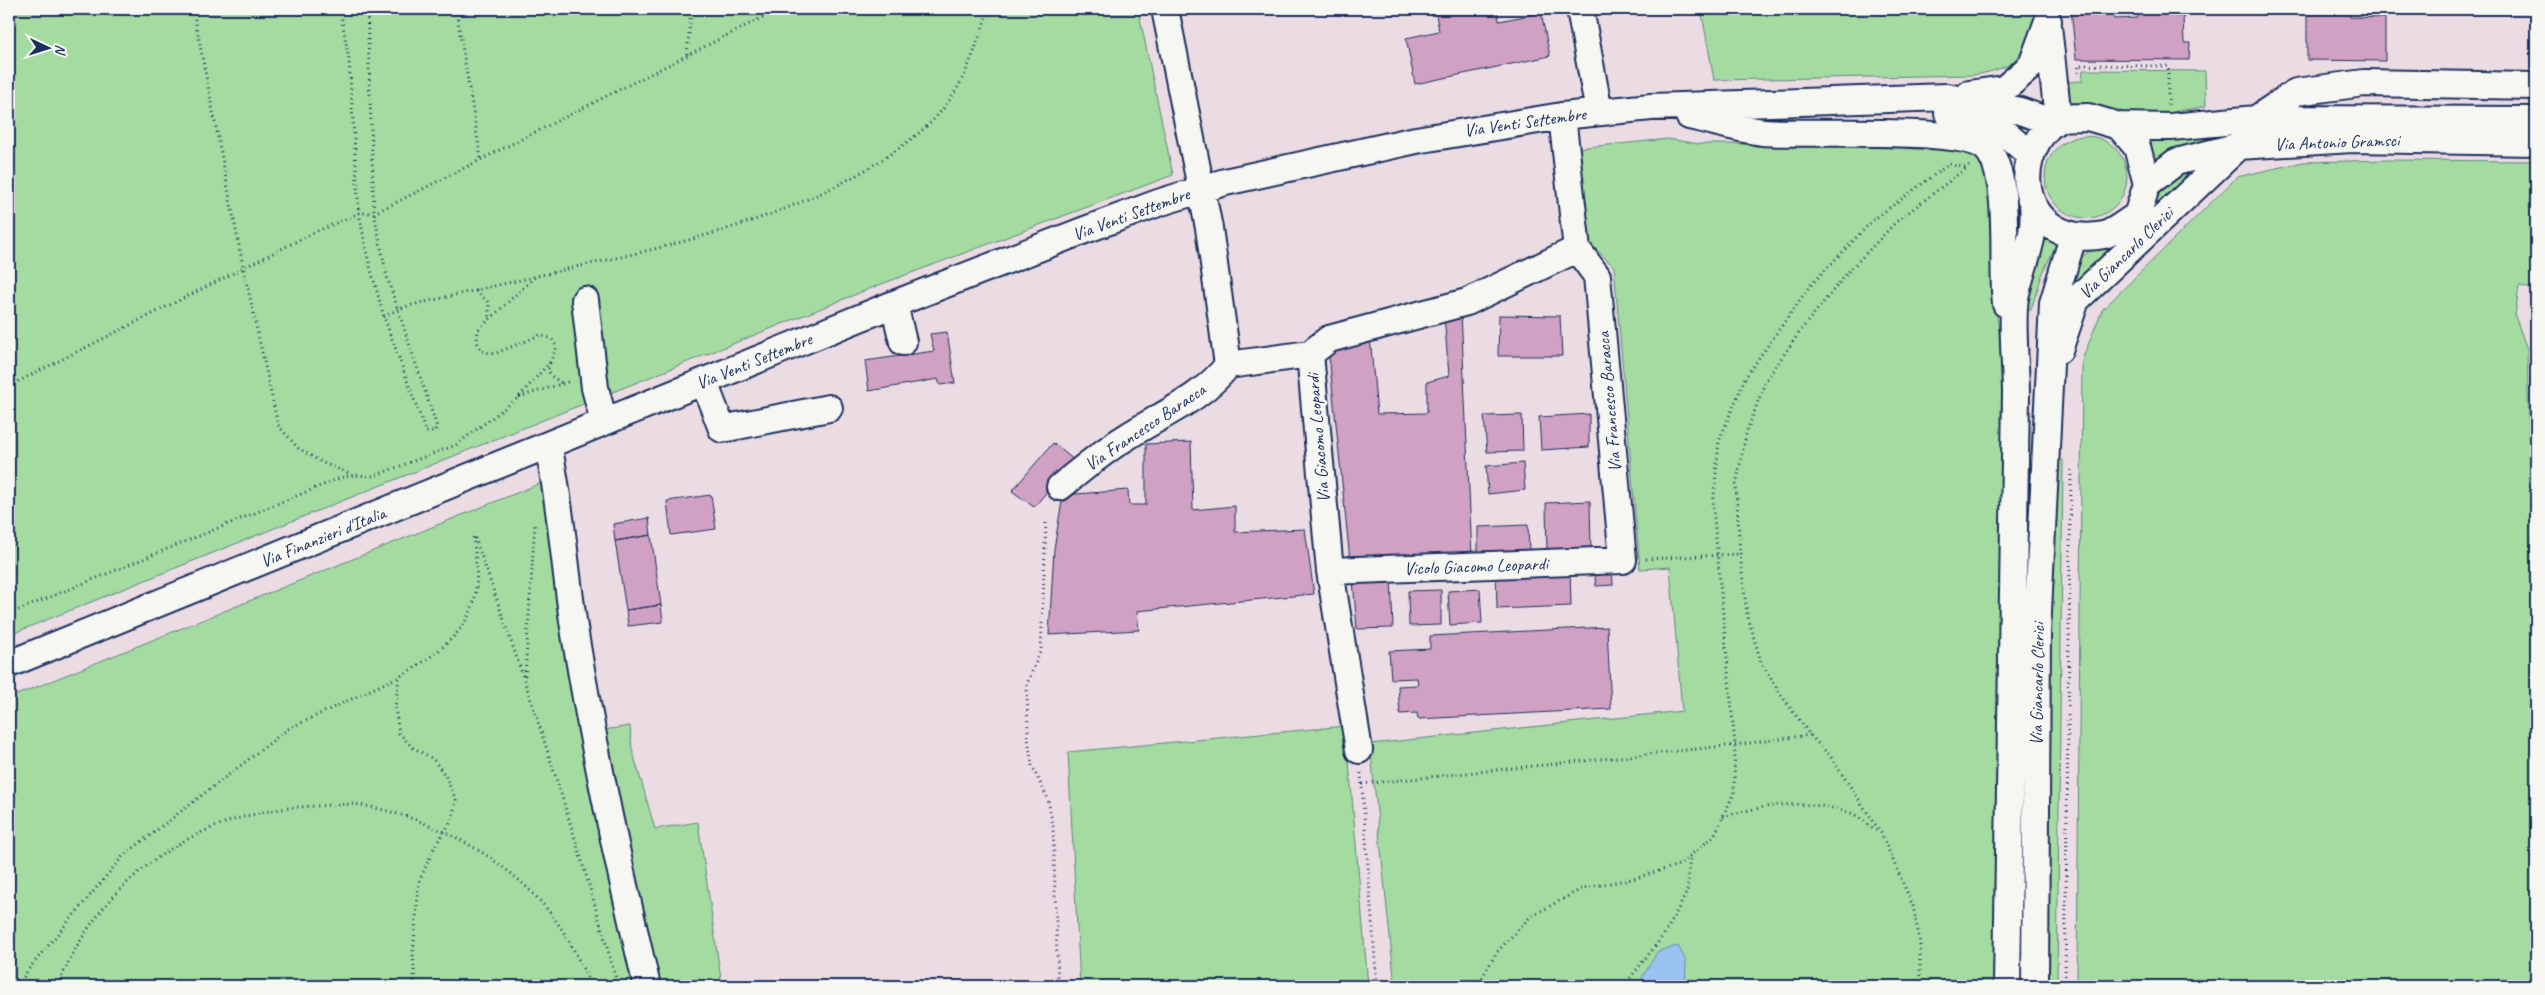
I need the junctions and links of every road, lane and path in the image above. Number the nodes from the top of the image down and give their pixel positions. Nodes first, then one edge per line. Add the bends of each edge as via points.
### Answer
1 (193, 9) edge
2 (340, 9) edge
3 (367, 9) edge
4 (456, 9) edge
5 (691, 9) edge
6 (779, 9) edge
7 (989, 9) edge
8 (1165, 9) edge
9 (1580, 9) edge
10 (2047, 15) edge
11 (686, 55) junction
12 (2536, 86) edge
13 (1947, 98) junction
14 (1874, 99) junction
15 (1651, 107) junction
16 (1599, 112) junction
17 (1562, 116) junction
18 (2256, 119) junction
19 (2536, 120) edge
20 (2056, 121) junction
21 (2120, 126) junction
22 (2536, 142) edge
23 (2240, 146) junction
24 (1988, 150) joint
25 (2030, 155) junction
26 (481, 159) junction
27 (2147, 184) junction
28 (1200, 189) junction
29 (2033, 205) junction
30 (359, 213) junction
31 (374, 213) junction
32 (2073, 237) junction
33 (1578, 249) junction
34 (243, 266) junction
35 (536, 276) junction
36 (476, 290) junction
37 (585, 300) dead end
38 (894, 304) junction
39 (398, 310) junction
40 (384, 317) junction
41 (489, 320) junction
42 (902, 342) dead end
43 (1310, 354) junction
44 (550, 362) junction
45 (1228, 365) junction
46 (593, 374) junction
47 (2049, 381) junction
48 (704, 382) junction
49 (563, 384) junction
50 (9, 386) edge
51 (2016, 394) junction
52 (518, 398) junction
53 (636, 408) joint
54 (829, 408) dead end
55 (604, 422) junction
56 (548, 445) junction
57 (2071, 460) dead end
58 (353, 475) junction
59 (1060, 487) dead end
60 (536, 516) dead end
61 (1046, 523) dead end
62 (1740, 554) junction
63 (1718, 555) junction
64 (1623, 560) junction
65 (1330, 571) junction
66 (9, 614) edge
67 (9, 664) edge
68 (399, 677) junction
69 (525, 679) junction
70 (1810, 735) junction
71 (1735, 745) junction
72 (1359, 750) joint
73 (1362, 784) junction
74 (1723, 817) junction
75 (444, 832) junction
76 (1881, 834) junction
77 (1690, 856) junction
78 (19, 986) edge
79 (58, 986) edge
80 (415, 986) edge
81 (591, 986) edge
82 (618, 986) edge
83 (647, 986) edge
84 (1058, 986) edge
85 (1377, 986) edge
86 (1477, 986) edge
87 (1624, 986) edge
88 (1920, 986) edge
89 (2008, 986) edge
90 (2035, 986) edge
91 (2065, 986) edge

1 - 34 path
2 - 30 path via 348,60
3 - 31 path
4 - 26 path
5 - 11 path
6 - 11 path
7 - 35 path via 968,67 946,105 911,142 862,172 805,201 743,225
8 - 28 street
9 - 16 street
10 - 13 street via 2032,65 2004,89
10 - 20 street
11 - 26 path
12 - 18 street, Via Antonio Gramsci via 2357,84 2296,92
13 - 14 street, Via Venti Settembre
13 - 20 street, Via Venti Settembre
14 - 15 street, Via Venti Settembre
14 - 25 street, Via Venti Settembre via 1953,114 1998,127
15 - 16 street, Via Venti Settembre
15 - 24 street, Via Venti Settembre via 1762,132 1942,135 1979,143
16 - 17 street, Via Venti Settembre
17 - 28 street, Via Venti Settembre via 1407,141
17 - 33 street, Via Francesco Baracca
18 - 19 street, Via Antonio Gramsci
18 - 21 street, Via Antonio Gramsci via 2171,127
20 - 21 street via 2088,117
20 - 25 street via 2040,136
21 - 27 street via 2137,147
22 - 23 street, Via Antonio Gramsci via 2352,139
23 - 27 street, Via Antonio Gramsci via 2176,162
23 - 47 street, Via Giancarlo Clerici via 2076,300
24 - 51 street, Via Giancarlo Clerici via 2002,192 2004,287
25 - 29 street via 2026,178
26 - 31 path
27 - 32 street via 2137,216 2105,234
28 - 38 street, Via Venti Settembre
28 - 45 street via 1209,228
29 - 32 street via 2050,227
29 - 51 street, Via Giancarlo Clerici via 2035,220 2015,301
30 - 31 path
30 - 34 path
30 - 40 path
31 - 39 path via 387,277
32 - 47 street, Via Giancarlo Clerici via 2053,303
33 - 43 street via 1467,302 1329,339
33 - 64 street, Via Francesco Baracca via 1597,276
34 - 50 path
34 - 58 path via 278,425 298,448
35 - 36 path
35 - 41 path
36 - 39 path
36 - 41 path via 489,303
37 - 46 street
38 - 42 street
38 - 48 street, Via Venti Settembre
39 - 40 path
39 - 40 path via 437,427 434,432 426,432
41 - 44 path via 478,330 477,342 482,351 494,354 540,335 552,339 557,346
43 - 45 street, Via Giacomo Leopardi
43 - 65 street, Via Giacomo Leopardi
44 - 49 path via 548,370 551,376
44 - 52 path
45 - 59 street, Via Francesco Baracca via 1220,376 1181,406 1125,438
46 - 49 path
46 - 55 street
47 - 90 street, Via Giancarlo Clerici via 2037,633
48 - 53 street, Via Venti Settembre
48 - 54 street via 722,429
49 - 52 path
51 - 89 street, Via Giancarlo Clerici
52 - 58 path via 456,445 374,476
53 - 55 street, Via Finanzieri d'Italia
55 - 56 street, Via Finanzieri d'Italia
56 - 67 street, Via Finanzieri d'Italia
56 - 83 street via 556,483 576,640
57 - 91 path
58 - 66 path
60 - 69 path
61 - 84 path via 1041,650 1027,684 1028,738 1032,766 1048,799 1053,826
62 - 63 path
62 - 63 path via 1736,485 1746,434 1766,380 1849,271 1896,222 1966,168 1949,164 1872,220 1809,287 1745,378 1719,441 1713,506
62 - 70 path via 1748,614 1760,662
63 - 64 path
63 - 71 path
64 - 65 street, Vicolo Giacomo Leopardi
65 - 72 street, Via Giacomo Leopardi
68 - 69 path via 451,640 472,609 477,575 473,533
68 - 75 path via 395,708 399,732 412,747 433,759 445,775 456,800 452,820
68 - 78 path via 288,729 123,856 27,971
69 - 82 path via 588,877
70 - 71 path
70 - 76 path via 1830,756
71 - 73 path
71 - 74 path via 1734,793
72 - 73 path
73 - 85 path
74 - 76 path via 1759,806 1806,804 1853,814
74 - 77 path via 1714,836
75 - 79 path via 409,817 359,805 293,806 241,816 223,823 161,854 123,887 89,929
75 - 80 path via 420,882 413,954
75 - 81 path via 506,870 542,902 574,948
76 - 88 path via 1913,906 1920,942
77 - 86 path via 1679,865 1632,879 1583,888 1530,917 1497,952
77 - 87 path via 1687,892 1666,932

